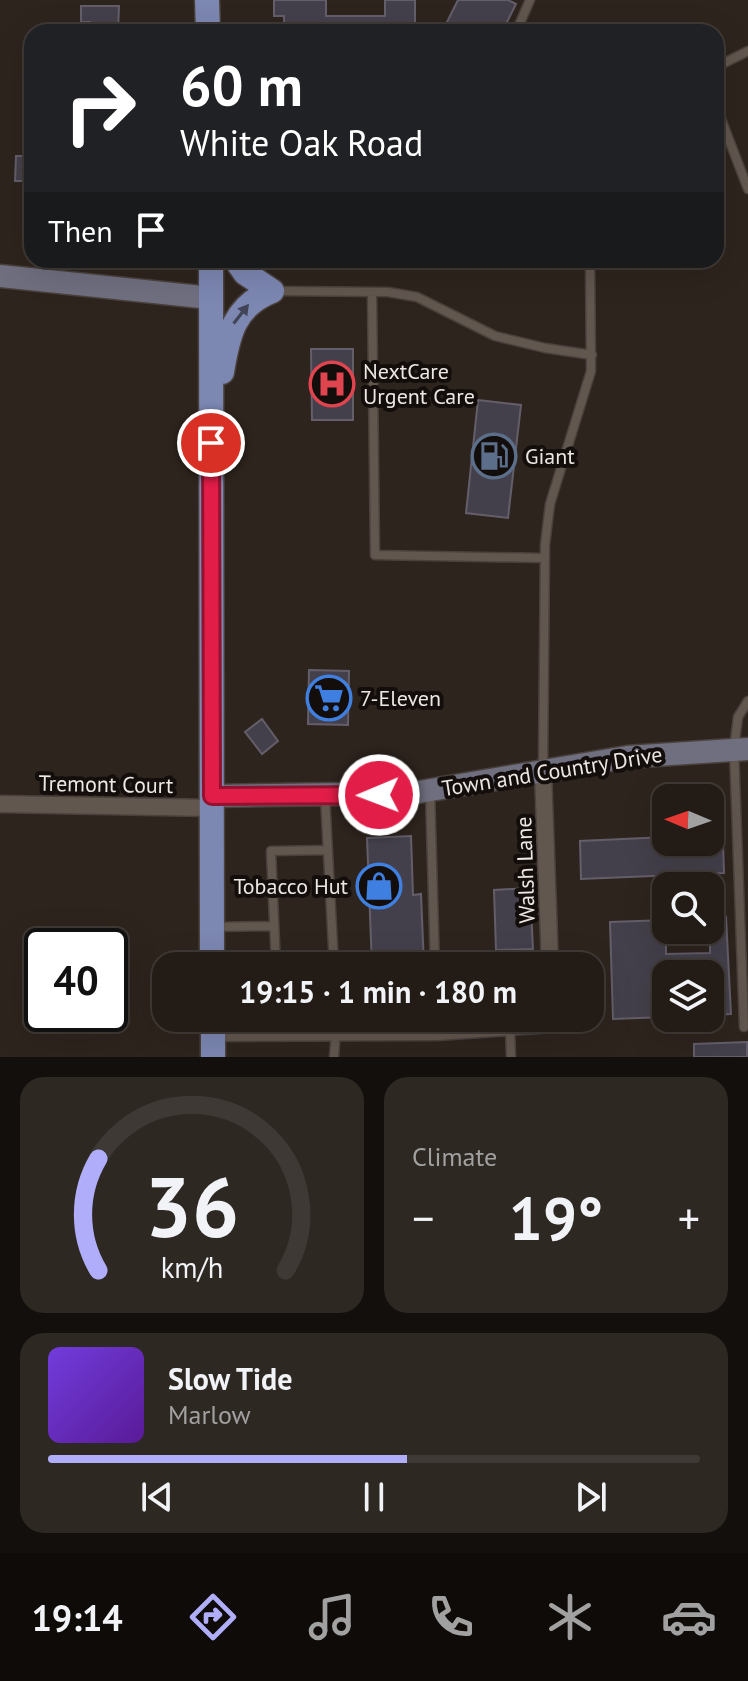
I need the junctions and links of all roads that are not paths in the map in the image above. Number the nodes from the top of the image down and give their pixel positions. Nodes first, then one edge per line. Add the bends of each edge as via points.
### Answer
1 (207, 0) edge
2 (530, 0) edge
3 (208, 24) edge
4 (520, 24) edge
5 (748, 51) edge
6 (724, 63) edge
7 (724, 127) edge
8 (748, 189) edge
9 (211, 268) edge
10 (242, 268) edge
11 (590, 268) edge
12 (0, 276) edge
13 (272, 291) junction
14 (372, 292) junction
15 (211, 298) junction
16 (592, 355) junction
17 (211, 443) junction
18 (544, 558) junction
19 (748, 701) edge
20 (741, 749) edge
21 (543, 772) junction
22 (430, 790) junction
23 (325, 796) junction
24 (212, 802) junction
25 (0, 804) edge
26 (328, 850) junction
27 (274, 926) junction
28 (212, 927) junction
29 (212, 952) edge
30 (275, 952) edge
31 (333, 952) edge
32 (435, 952) edge
33 (549, 952) edge
34 (744, 1027) dead end
35 (237, 1032) edge
36 (336, 1032) edge
37 (510, 1032) edge
38 (213, 1036) edge
39 (334, 1057) edge
40 (511, 1057) edge

1 - 3 main road
2 - 4 lane
5 - 6 lane
7 - 8 lane
9 - 15 main road
10 - 13 main road
11 - 16 lane
12 - 15 street
13 - 14 lane
17 -> 13 main road via 230,331 241,310
14 - 16 lane via 417,297 517,342
14 - 18 lane via 375,555
15 - 17 main road
16 - 18 lane via 588,384 550,504
17 - 24 main road
18 - 21 lane
19 - 20 lane via 738,717
20 - 21 street, Town and Country Drive via 640,755
20 - 34 lane
21 - 22 street, Town and Country Drive
21 - 33 street, Walsh Lane
22 - 23 street, Town and Country Drive
22 - 32 lane
23 - 24 street, Town and Country Drive
23 - 26 lane
24 - 25 street, Tremont Court
24 - 28 main road
26 - 27 lane via 271,851
26 - 31 lane
27 - 28 lane
27 - 30 lane
28 - 29 main road
35 - 38 street
36 - 39 lane
37 - 40 lane

